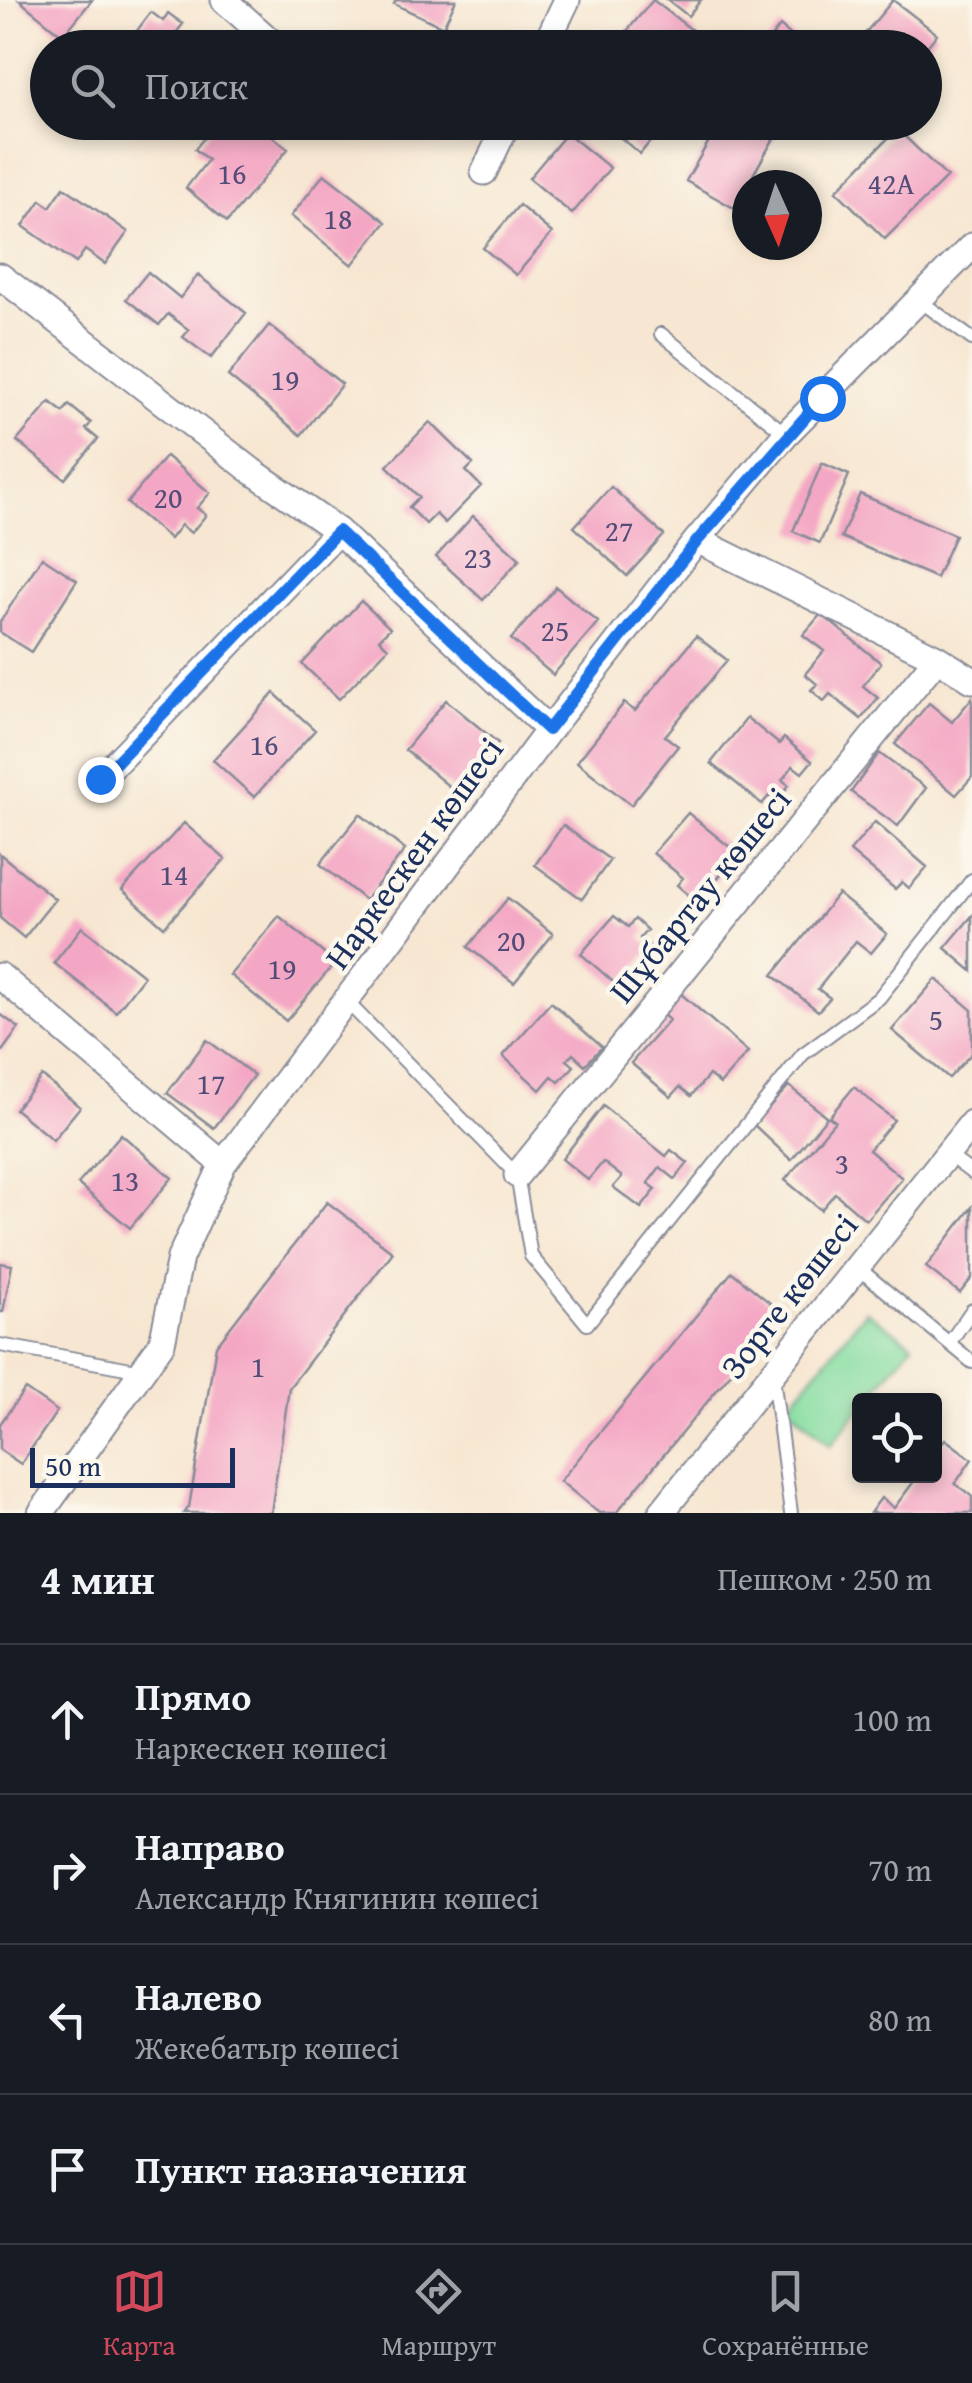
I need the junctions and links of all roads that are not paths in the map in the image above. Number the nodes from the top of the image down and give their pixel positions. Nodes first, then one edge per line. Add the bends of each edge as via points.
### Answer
1 (567, 0) edge
2 (233, 3) edge
3 (260, 30) edge
4 (553, 30) edge
5 (499, 140) edge
6 (484, 172) dead end
7 (972, 246) edge
8 (0, 276) edge
9 (919, 300) junction
10 (661, 334) dead end
11 (972, 339) edge
12 (786, 434) junction
13 (338, 531) junction
14 (698, 540) junction
15 (938, 658) junction
16 (972, 680) edge
17 (548, 730) junction
18 (100, 779) dead end
19 (972, 880) edge
20 (0, 976) edge
21 (348, 1003) junction
22 (972, 1123) edge
23 (947, 1154) junction
24 (223, 1164) junction
25 (972, 1173) edge
26 (516, 1175) junction
27 (856, 1266) junction
28 (972, 1310) edge
29 (950, 1342) junction
30 (0, 1345) edge
31 (972, 1362) edge
32 (142, 1372) junction
33 (772, 1372) junction
34 (42, 1513) edge
35 (661, 1513) edge
36 (791, 1513) edge

1 - 4 street
2 - 3 street
5 - 6 street
7 - 9 street, Наркескен көшесі
8 - 13 street
9 - 11 lane
9 - 12 street, Наркескен көшесі
10 - 12 lane
12 - 14 street, Наркескен көшесі
13 - 17 street
13 - 18 street
14 - 15 street
14 - 17 street, Наркескен көшесі
15 - 16 street
15 - 26 street, Шұбартау көшесі
17 - 21 street, Наркескен көшесі
19 - 26 lane via 879,998 803,1054 586,1324 532,1256
20 - 24 street
21 - 24 street, Наркескен көшесі
21 - 26 lane
22 - 23 street, Зорге көшесі
23 - 25 lane
23 - 27 street, Зорге көшесі
24 - 32 street, Наркескен көшесі via 180,1258 162,1343
27 - 29 lane
27 - 33 street, Зорге көшесі
28 - 29 lane
29 - 31 lane
30 - 32 lane
32 - 34 street, Наркескен көшесі
33 - 35 street, Зорге көшесі
33 - 36 lane

